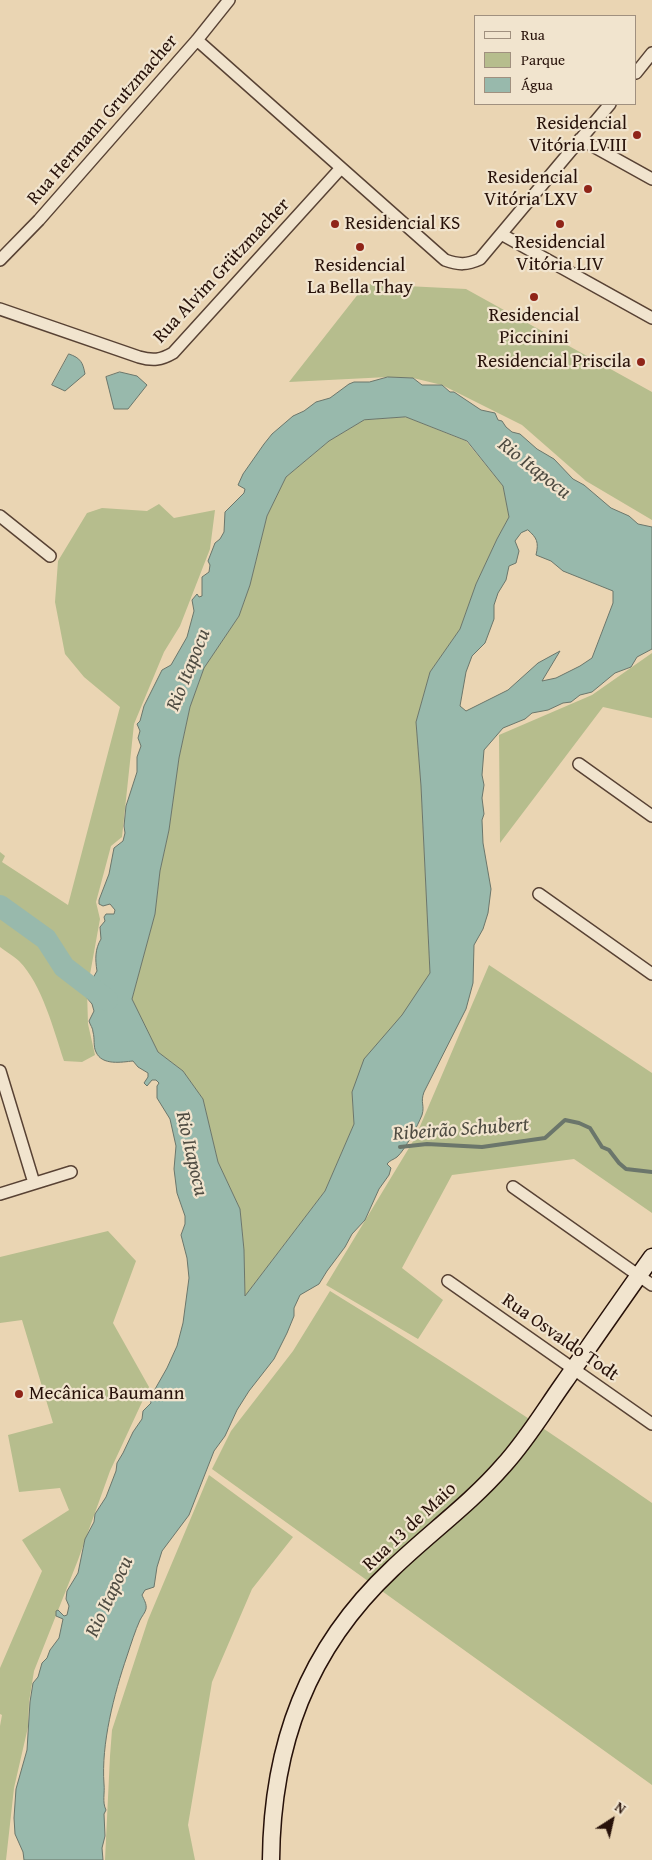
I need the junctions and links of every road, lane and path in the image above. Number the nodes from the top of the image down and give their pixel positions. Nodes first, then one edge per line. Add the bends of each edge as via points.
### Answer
1 (229, 0) edge
2 (197, 40) junction
3 (652, 53) edge
4 (637, 71) edge
5 (609, 105) edge
6 (580, 139) junction
7 (341, 168) junction
8 (652, 179) edge
9 (500, 234) junction
10 (0, 260) edge
11 (0, 309) edge
12 (652, 318) edge
13 (0, 516) edge
14 (50, 556) dead end
15 (579, 764) dead end
16 (652, 816) edge
17 (539, 894) dead end
18 (652, 974) edge
19 (0, 1071) edge
20 (71, 1172) dead end
21 (34, 1183) junction
22 (513, 1187) dead end
23 (0, 1194) edge
24 (652, 1257) edge
25 (645, 1280) edge
26 (448, 1281) dead end
27 (573, 1369) junction
28 (652, 1424) edge
29 (271, 1860) edge

1 - 2 street, Rua Hermann Grutzmacher
2 - 7 street
2 - 10 street, Rua Hermann Grutzmacher
3 - 4 street
5 - 6 street
6 - 8 street
6 - 9 street
7 - 9 street via 445,260 469,264 480,259
7 - 11 street, Rua Alvim Grützmacher via 173,353 162,359 140,357
9 - 12 street
13 - 14 street
15 - 16 street
17 - 18 street
19 - 21 street
20 - 21 street
21 - 23 street
22 - 25 street
24 - 25 main road, Rua 13 de Maio
25 - 27 main road, Rua 13 de Maio
26 - 27 street, Rua Osvaldo Todt
27 - 28 street, Rua Osvaldo Todt
27 - 29 main road, Rua 13 de Maio via 504,1465 373,1588 337,1632 300,1700 285,1744 274,1808

